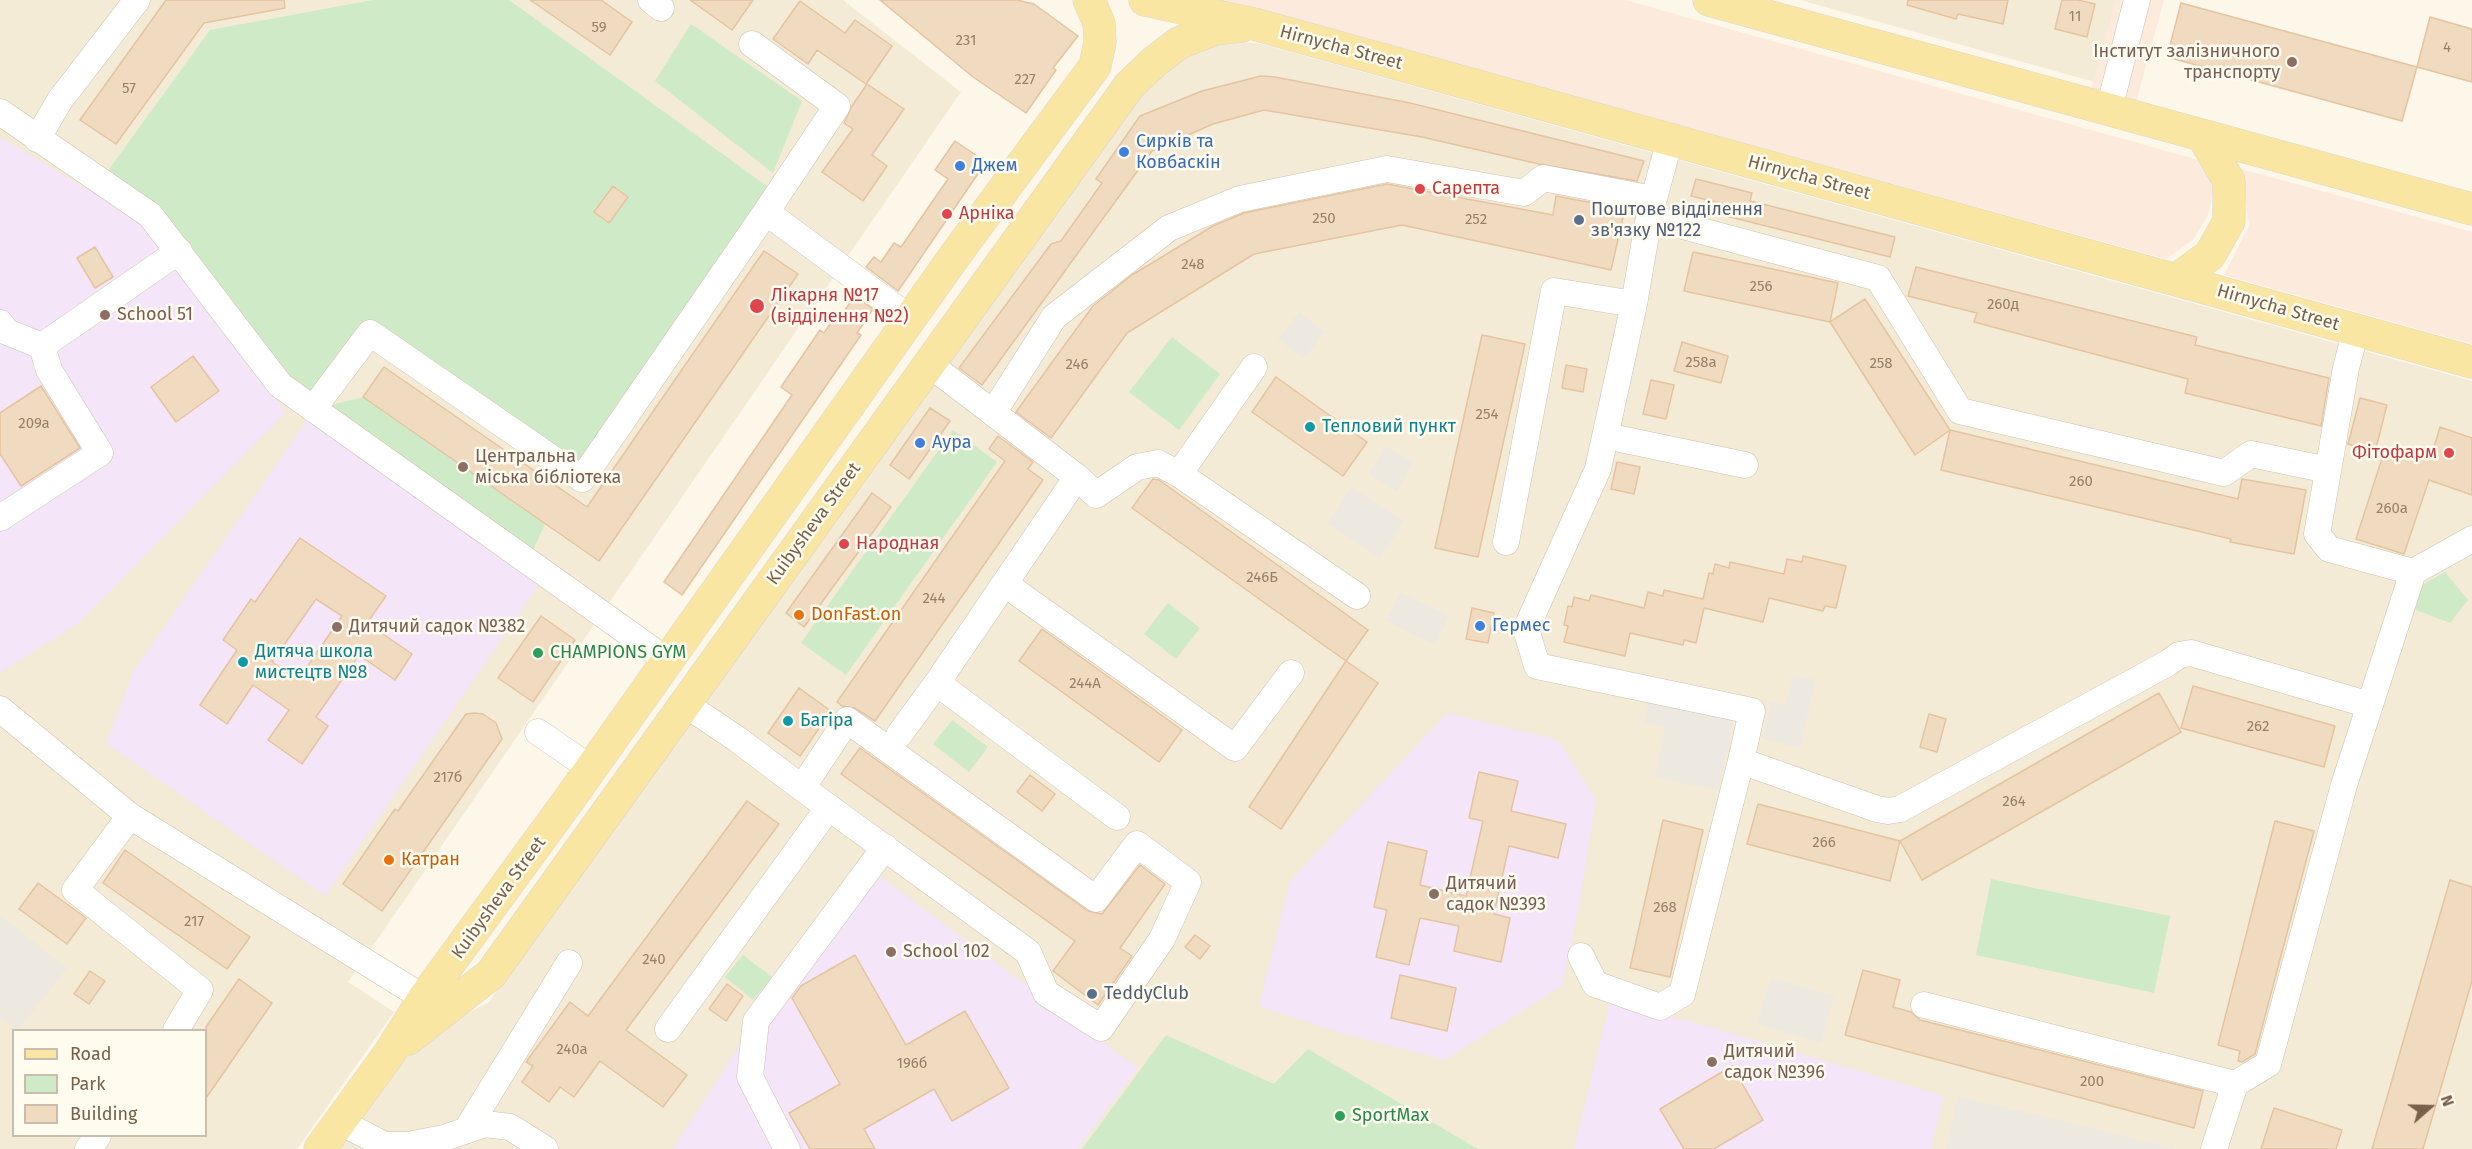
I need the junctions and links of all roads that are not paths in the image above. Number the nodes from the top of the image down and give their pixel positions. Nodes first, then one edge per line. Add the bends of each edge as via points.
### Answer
1 (137, 0) edge
2 (1089, 0) edge
3 (1145, 0) edge
4 (1709, 0) edge
5 (2137, 0) edge
6 (1254, 24) junction
7 (752, 44) dead end
8 (1095, 66) junction
9 (1129, 86) junction
10 (2109, 110) junction
11 (0, 112) edge
12 (2202, 135) junction
13 (37, 139) junction
14 (1670, 139) junction
15 (1651, 208) junction
16 (2472, 209) edge
17 (766, 212) junction
18 (179, 251) junction
19 (2176, 279) junction
20 (1634, 304) junction
21 (912, 319) junction
22 (0, 323) edge
23 (2356, 330) junction
24 (42, 346) junction
25 (2472, 362) edge
26 (929, 364) junction
27 (1254, 367) dead end
28 (313, 409) junction
29 (993, 413) junction
30 (1606, 436) junction
31 (1745, 465) dead end
32 (2328, 470) junction
33 (1179, 474) junction
34 (1077, 477) junction
35 (0, 518) edge
36 (2472, 539) edge
37 (1506, 542) dead end
38 (2413, 572) junction
39 (1005, 584) junction
40 (1357, 596) dead end
41 (668, 661) junction
42 (1291, 673) dead end
43 (937, 683) junction
44 (685, 704) junction
45 (2370, 705) junction
46 (0, 709) edge
47 (538, 732) dead end
48 (899, 735) dead end
49 (1741, 761) junction
50 (590, 768) junction
51 (802, 788) junction
52 (829, 807) junction
53 (130, 816) junction
54 (1117, 817) dead end
55 (885, 847) junction
56 (462, 950) junction
57 (1581, 956) dead end
58 (569, 963) dead end
59 (479, 982) junction
60 (424, 998) junction
61 (1924, 1005) dead end
62 (177, 1029) edge
63 (668, 1029) dead end
64 (389, 1054) junction
65 (2235, 1084) junction
66 (340, 1122) junction
67 (467, 1129) junction
68 (97, 1137) edge
69 (88, 1149) edge
70 (320, 1149) edge
71 (545, 1149) edge
72 (787, 1149) edge
73 (2214, 1149) edge

1 - 13 lane via 60,100
2 - 8 main road, Kuibysheva Street via 1099,23
3 - 6 main road, Hirnycha Street
4 - 10 main road
5 - 10 lane
6 - 9 main road, Kuibysheva Street via 1215,29 1179,43
6 - 14 main road, Hirnycha Street
7 - 17 lane via 837,106
8 - 9 main road via 1110,61 1119,64 1127,70
8 - 21 main road, Kuibysheva Street
9 - 26 main road, Kuibysheva Street
10 - 12 main road
11 - 13 lane
12 - 16 main road
12 - 19 main road via 2229,181 2229,221 2210,255
13 - 18 lane via 150,215
14 - 15 lane
14 - 19 main road, Hirnycha Street
15 - 20 lane
15 - 29 lane via 1543,178 1524,192 1387,169 1240,199 1168,228 1054,317
15 - 32 lane via 1878,278 1960,411 2224,473 2251,454
17 - 21 lane
17 - 28 lane via 582,479 370,333
18 - 24 lane
18 - 28 lane via 280,385
19 - 23 main road, Hirnycha Street
20 - 30 lane
20 - 37 lane via 1554,291
21 - 41 main road, Kuibysheva Street
22 - 24 lane via 8,332
23 - 25 main road, Hirnycha Street
23 - 32 lane
24 - 35 lane via 49,370 100,453
26 - 29 lane
26 - 44 main road, Kuibysheva Street
27 - 33 lane
28 - 41 lane
29 - 34 lane
30 - 31 lane
30 - 49 lane via 1598,469 1526,629 1537,666 1752,711
32 - 38 lane via 2317,534 2322,543 2329,549
33 - 34 lane via 1158,463 1137,467 1095,495
33 - 40 lane
34 - 39 lane
36 - 38 lane
38 - 45 lane
39 - 42 lane via 1234,748
39 - 43 lane
41 - 50 main road, Kuibysheva Street
43 - 48 lane
43 - 54 lane
44 - 51 lane
44 - 59 main road, Kuibysheva Street
45 - 49 lane via 2191,653 2179,655 1900,809 1877,809
45 - 65 lane via 2344,785 2268,1064
46 - 53 lane
47 - 50 lane
49 - 57 lane via 1682,994 1660,1007 1595,984
50 - 56 main road, Kuibysheva Street
51 - 52 lane
51 - 55 lane via 847,720 1096,899 1137,844 1188,882 1162,939 1101,1028 1046,993 1028,952
52 - 55 lane
52 - 63 lane
53 - 60 lane
53 - 62 lane via 75,890 201,990
55 - 72 lane via 756,1021 750,1077
56 - 59 main road via 461,971
56 - 60 main road, Kuibysheva Street
58 - 67 lane
59 - 60 lane
59 - 64 main road, Kuibysheva Street
60 - 64 main road, Kuibysheva Street
61 - 65 lane
64 - 66 main road, Kuibysheva Street
65 - 73 lane
66 - 67 lane via 385,1145 444,1138
66 - 70 main road, Kuibysheva Street
67 - 71 lane via 485,1124 510,1127
68 - 69 lane

